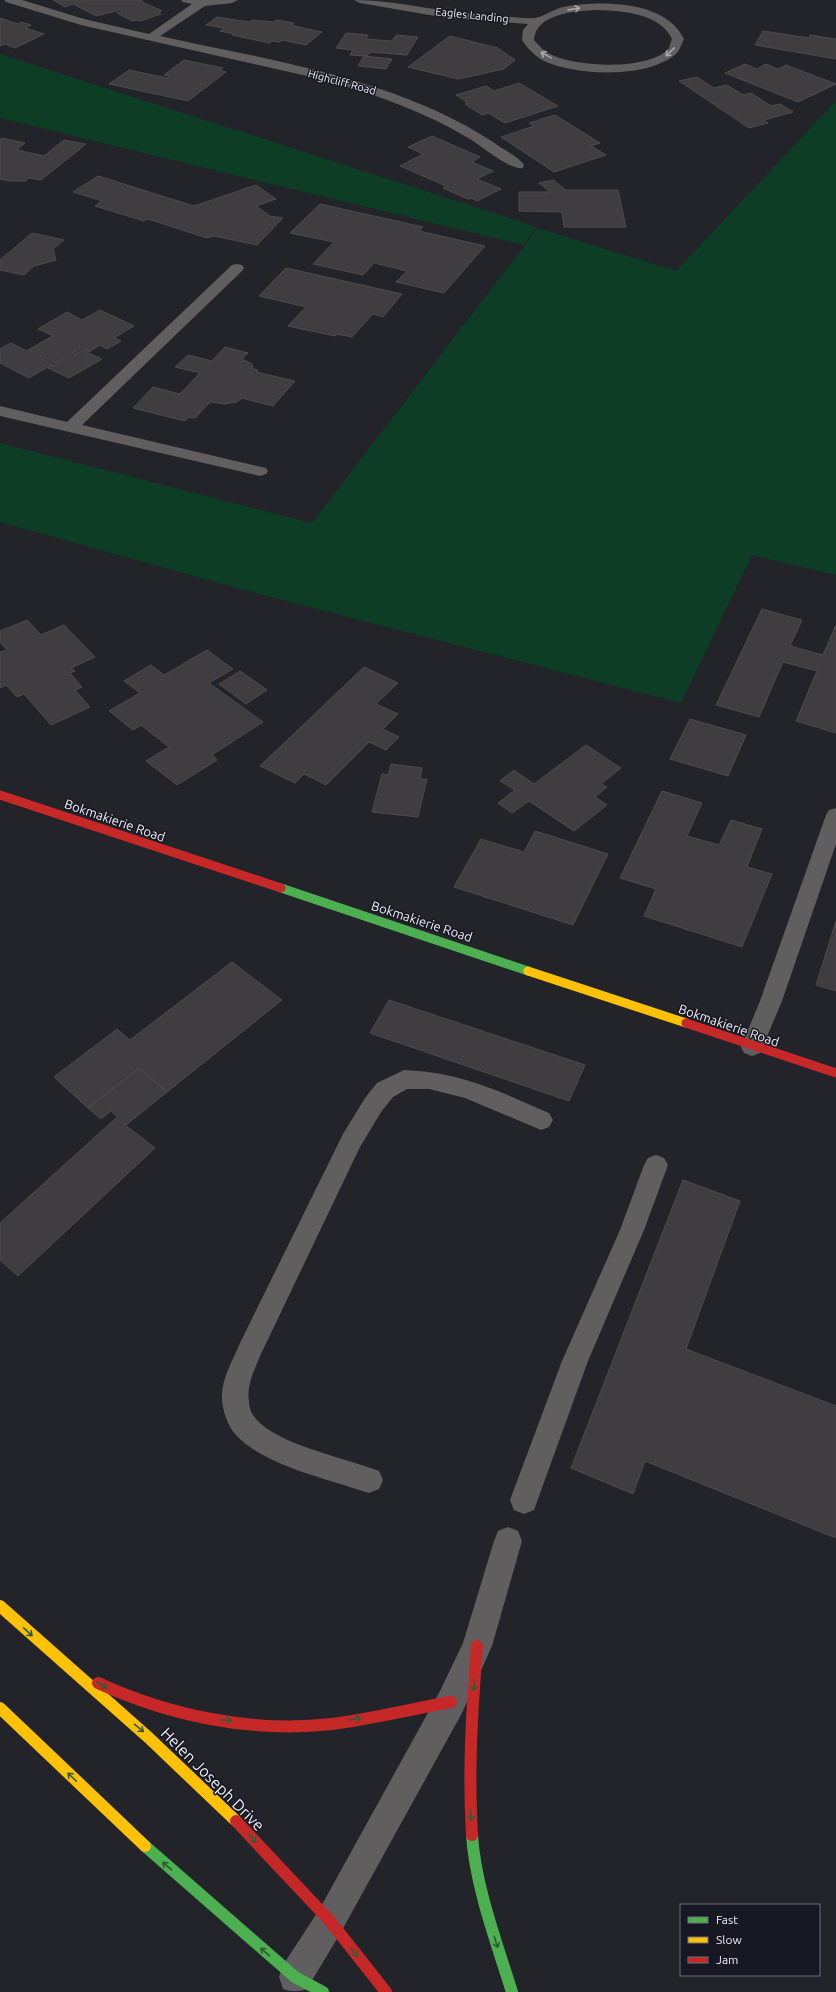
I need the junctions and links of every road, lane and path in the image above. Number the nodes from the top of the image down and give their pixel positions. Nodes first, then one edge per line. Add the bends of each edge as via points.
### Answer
1 (10, 0) edge
2 (185, 0) edge
3 (232, 0) edge
4 (360, 0) edge
5 (202, 3) junction
6 (538, 21) junction
7 (150, 38) junction
8 (518, 165) dead end
9 (237, 268) dead end
10 (0, 411) edge
11 (70, 427) junction
12 (260, 471) dead end
13 (0, 795) edge
14 (836, 815) edge
15 (752, 1047) junction
16 (836, 1074) edge
17 (542, 1120) dead end
18 (656, 1164) dead end
19 (369, 1480) dead end
20 (524, 1500) dead end
21 (508, 1541) dead end
22 (0, 1606) edge
23 (477, 1646) junction
24 (56, 1658) junction
25 (451, 1702) junction
26 (0, 1708) edge
27 (330, 1921) junction
28 (295, 1977) junction
29 (323, 1992) edge
30 (386, 1992) edge
31 (512, 1992) edge

1 - 7 street, Highcliff Road via 74,20
2 - 5 street
3 - 5 street
4 - 6 street, Eagles Landing via 487,18
5 - 7 street
6 -> 6 street, Eagles Landing via 553,13 573,9 621,8 661,20 673,29 678,39 674,49 663,58 645,64 622,68 572,65 536,50 528,40 529,30
7 - 8 street, Highcliff Road via 364,87 412,105 459,128
9 - 11 street
10 - 11 street
11 - 12 street
13 - 15 street, Bokmakierie Road
14 - 15 street via 771,1001
15 - 16 street, Bokmakierie Road
17 - 19 street via 469,1089 429,1080 404,1079 385,1090 351,1141 249,1352 235,1399 244,1425 261,1439 284,1451
18 - 20 street via 632,1230 575,1361
21 - 23 street
22 -> 24 street, Helen Joseph Drive
23 - 25 street
23 -> 31 street via 469,1782 473,1851 492,1930
24 -> 25 street via 117,1693 195,1717 282,1726 331,1724
24 -> 27 street, Helen Joseph Drive via 149,1736 214,1797
25 - 27 street
28 -> 26 street via 149,1850
27 - 28 street
27 -> 30 street, Helen Joseph Drive
28 - 29 street

